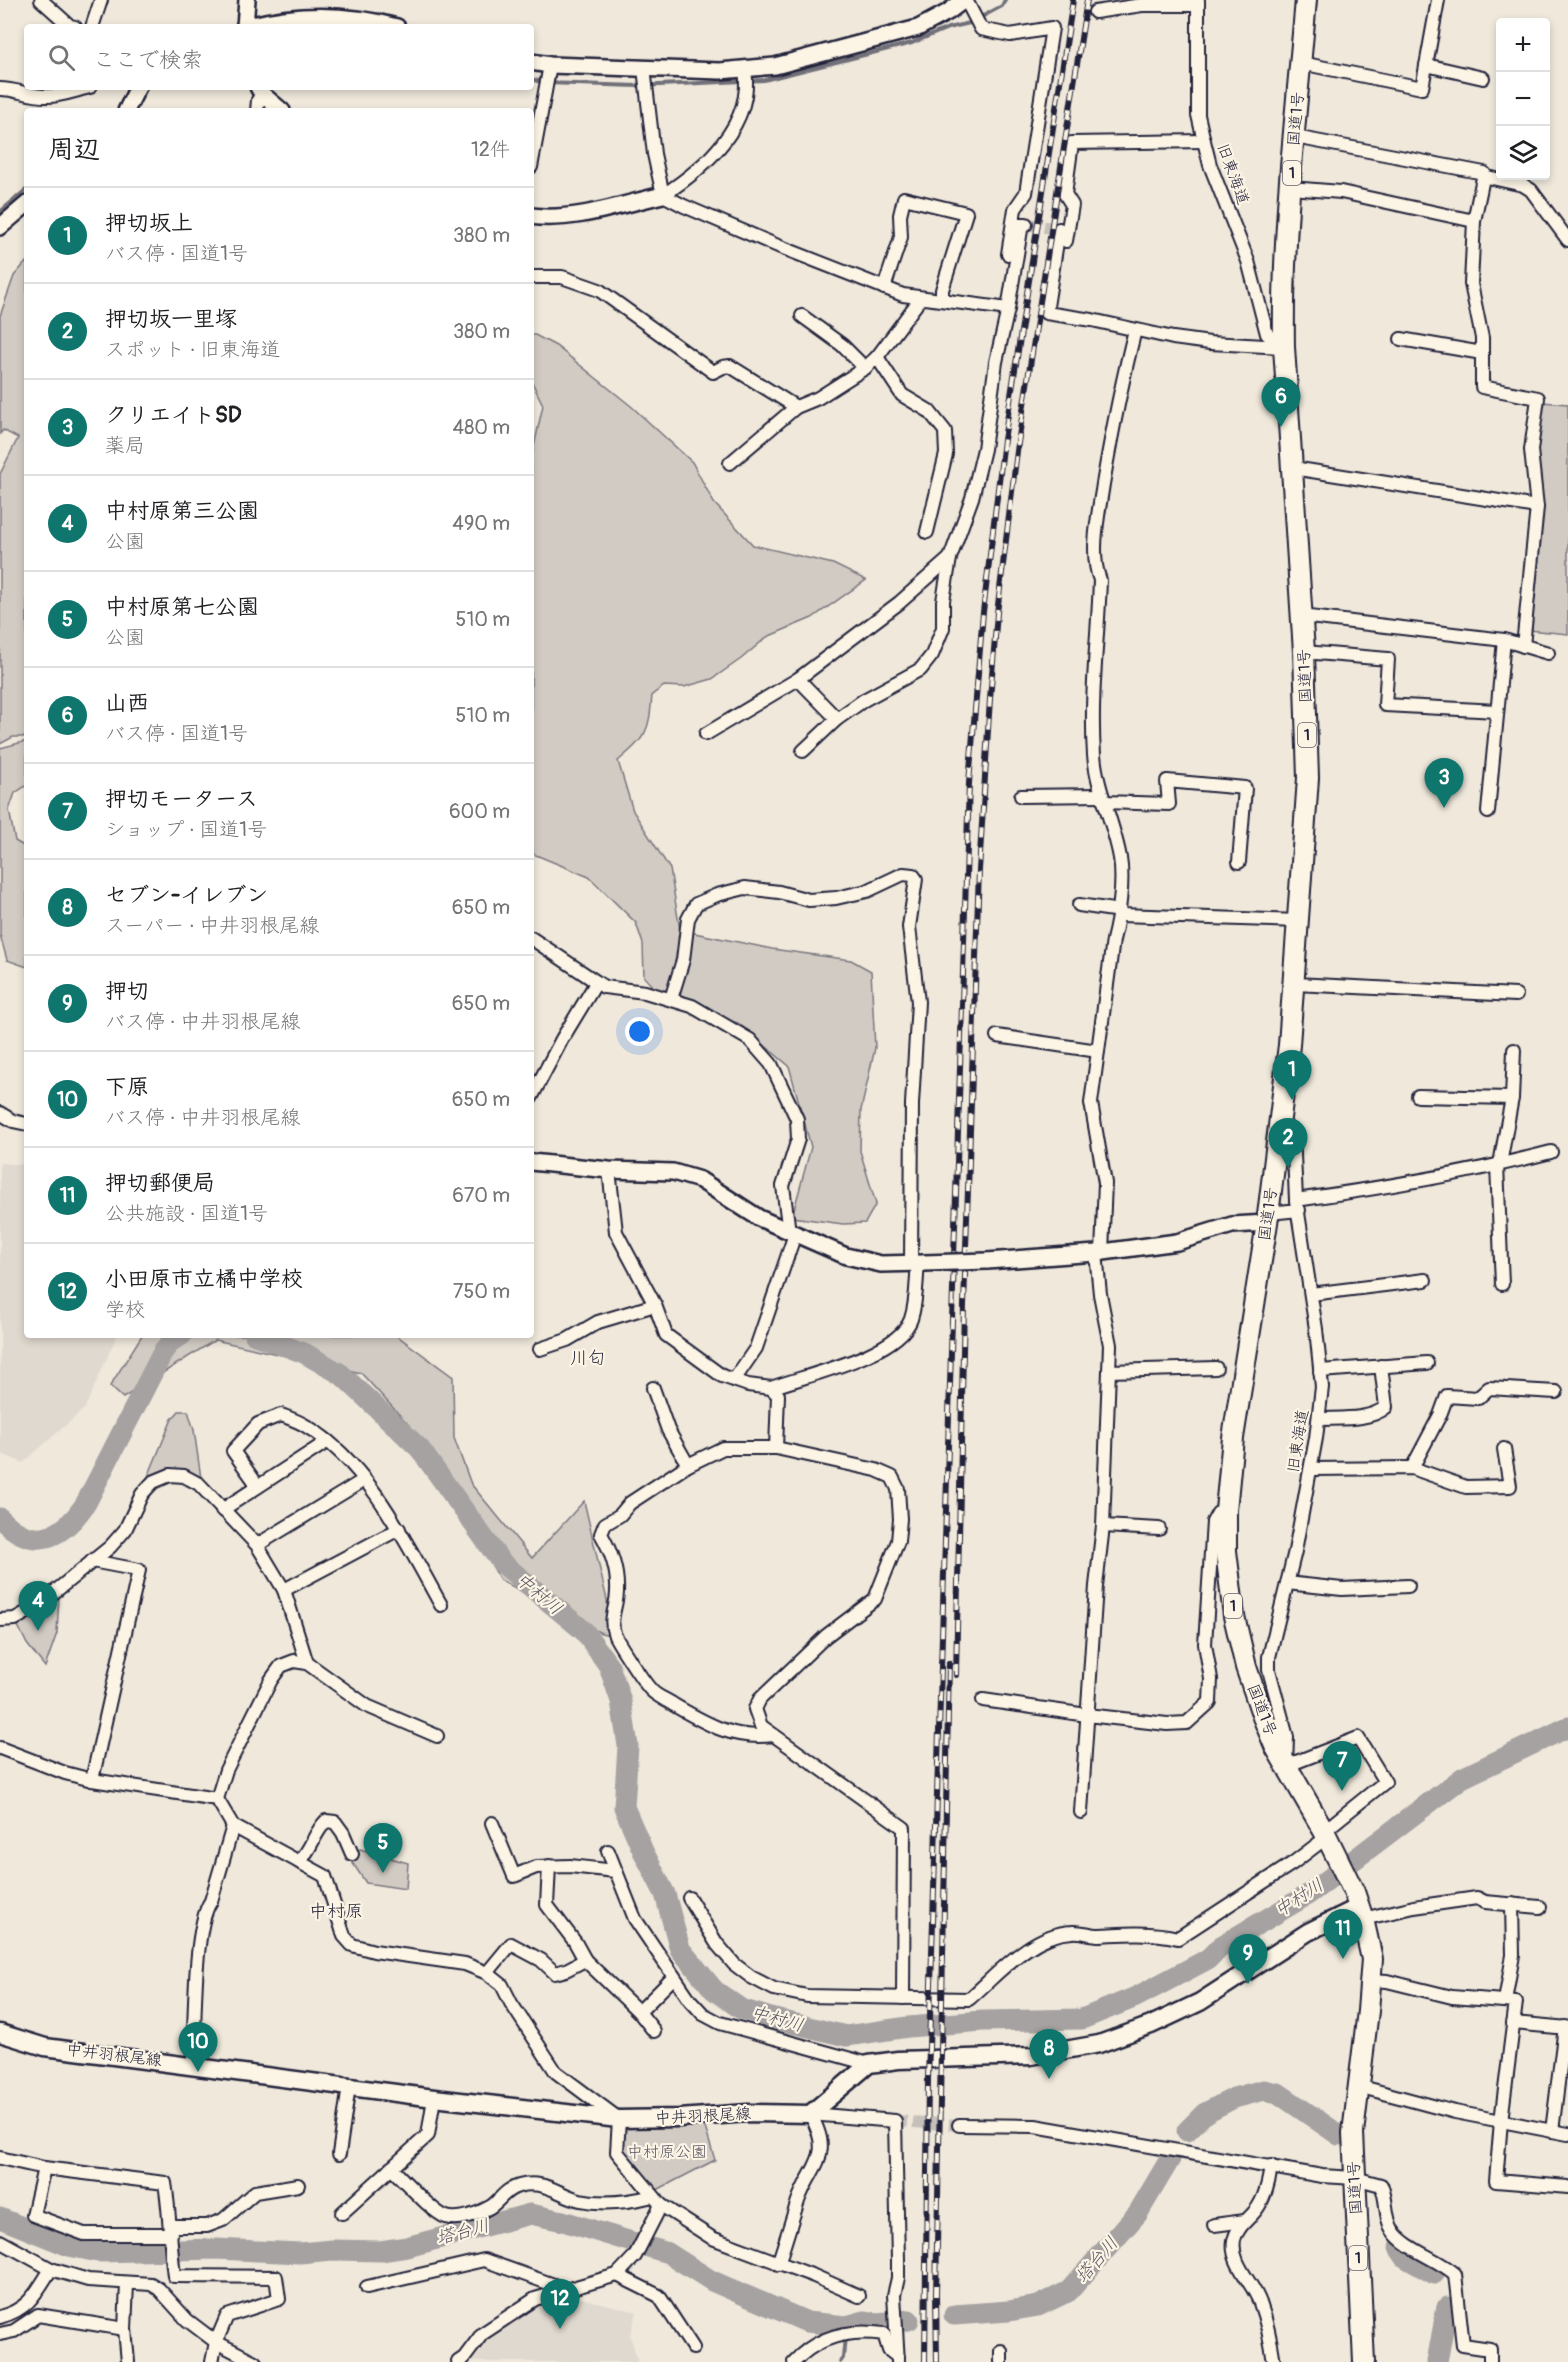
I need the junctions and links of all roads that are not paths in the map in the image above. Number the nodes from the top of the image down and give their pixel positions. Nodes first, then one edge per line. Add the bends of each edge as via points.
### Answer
1 (41, 0) edge
2 (101, 0) edge
3 (247, 0) edge
4 (965, 0) edge
5 (1306, 0) edge
6 (1438, 0) edge
7 (1198, 3) edge
8 (1095, 12) dead end
9 (68, 24) edge
10 (93, 24) edge
11 (245, 24) edge
12 (257, 24) edge
13 (383, 24) edge
14 (534, 63) edge
15 (1301, 63) junction
16 (1426, 65) junction
17 (549, 69) junction
18 (644, 72) junction
19 (746, 77) junction
20 (1483, 78) dead end
21 (0, 89) edge
22 (76, 90) edge
23 (136, 90) edge
24 (260, 90) edge
25 (128, 108) edge
26 (257, 108) edge
27 (279, 108) edge
28 (1295, 137) junction
29 (1204, 141) junction
30 (534, 151) edge
31 (1483, 176) junction
32 (1290, 188) junction
33 (663, 195) junction
34 (24, 207) edge
35 (534, 217) edge
36 (1474, 221) junction
37 (1026, 224) dead end
38 (0, 227) edge
39 (1059, 229) dead end
40 (1568, 240) edge
41 (1008, 254) dead end
42 (534, 277) edge
43 (884, 288) junction
44 (921, 298) junction
45 (942, 300) junction
46 (1008, 309) junction
47 (1050, 314) junction
48 (802, 316) dead end
49 (1135, 330) junction
50 (1401, 339) dead end
51 (1284, 347) junction
52 (1482, 353) junction
53 (877, 357) junction
54 (865, 368) junction
55 (796, 407) junction
56 (730, 463) dead end
57 (1293, 468) junction
58 (1537, 507) junction
59 (927, 532) dead end
60 (950, 558) junction
61 (1301, 616) junction
62 (1504, 640) junction
63 (1523, 646) junction
64 (1304, 652) junction
65 (1548, 653) dead end
66 (798, 679) junction
67 (1497, 711) junction
68 (837, 719) junction
69 (706, 734) dead end
70 (803, 751) dead end
71 (1021, 795) dead end
72 (1103, 798) junction
73 (1488, 812) dead end
74 (1239, 862) dead end
75 (1079, 905) dead end
76 (1120, 913) junction
77 (1299, 921) junction
78 (534, 940) edge
79 (596, 983) junction
80 (1295, 984) junction
81 (1516, 995) dead end
82 (671, 999) junction
83 (997, 1036) dead end
84 (1514, 1050) dead end
85 (1098, 1051) junction
86 (534, 1092) edge
87 (1418, 1096) dead end
88 (1512, 1098) junction
89 (0, 1113) edge
90 (1280, 1122) junction
91 (24, 1123) edge
92 (1551, 1152) dead end
93 (534, 1162) edge
94 (1498, 1165) junction
95 (609, 1170) junction
96 (1298, 1205) junction
97 (1268, 1218) junction
98 (792, 1233) junction
99 (1099, 1252) junction
100 (918, 1263) junction
101 (1425, 1280) dead end
102 (1502, 1284) dead end
103 (1311, 1294) junction
104 (656, 1305) junction
105 (540, 1350) dead end
106 (1427, 1363) dead end
107 (1381, 1366) junction
108 (1216, 1368) dead end
109 (1109, 1371) junction
110 (1320, 1371) junction
111 (734, 1380) junction
112 (653, 1388) dead end
113 (771, 1388) junction
114 (1556, 1392) dead end
115 (1319, 1419) junction
116 (328, 1441) junction
117 (776, 1449) junction
118 (1504, 1449) dead end
119 (688, 1465) junction
120 (1412, 1468) junction
121 (1311, 1469) junction
122 (364, 1480) junction
123 (258, 1486) junction
124 (222, 1510) junction
125 (1226, 1510) junction
126 (1103, 1526) junction
127 (399, 1529) junction
128 (1159, 1529) dead end
129 (257, 1545) junction
130 (92, 1561) junction
131 (1287, 1583) junction
132 (1408, 1586) dead end
133 (284, 1590) junction
134 (441, 1605) dead end
135 (0, 1620) edge
136 (307, 1663) junction
137 (982, 1700) dead end
138 (1087, 1715) junction
139 (773, 1735) junction
140 (437, 1736) dead end
141 (0, 1748) edge
142 (1286, 1766) junction
143 (92, 1780) junction
144 (217, 1799) junction
145 (1081, 1812) dead end
146 (492, 1823) dead end
147 (233, 1826) junction
148 (1325, 1834) junction
149 (608, 1851) dead end
150 (352, 1854) dead end
151 (299, 1862) junction
152 (549, 1866) junction
153 (615, 1871) junction
154 (689, 1898) dead end
155 (1512, 1904) junction
156 (1359, 1906) junction
157 (1540, 1907) dead end
158 (585, 1960) junction
159 (487, 1973) junction
160 (674, 1977) junction
161 (1371, 1980) junction
162 (903, 1998) junction
163 (1505, 2001) junction
164 (639, 2012) junction
165 (1513, 2023) junction
166 (1567, 2028) edge
167 (654, 2031) dead end
168 (0, 2033) edge
169 (869, 2064) junction
170 (193, 2066) junction
171 (348, 2086) junction
172 (1358, 2086) junction
173 (434, 2098) junction
174 (810, 2114) junction
175 (619, 2119) junction
176 (1501, 2121) junction
177 (959, 2125) tunnel mouth
178 (1552, 2131) junction
179 (1568, 2134) edge
180 (339, 2154) dead end
181 (0, 2158) edge
182 (1271, 2166) junction
183 (44, 2168) junction
184 (391, 2168) junction
185 (1364, 2180) junction
186 (298, 2185) dead end
187 (1568, 2187) edge
188 (657, 2201) junction
189 (342, 2213) dead end
190 (1245, 2221) junction
191 (1214, 2225) dead end
192 (171, 2239) junction
193 (0, 2241) edge
194 (778, 2264) junction
195 (51, 2269) junction
196 (617, 2275) junction
197 (128, 2284) junction
198 (367, 2287) dead end
199 (565, 2289) junction
200 (859, 2296) dead end
201 (0, 2317) edge
202 (125, 2329) junction
203 (0, 2334) edge
204 (216, 2342) junction
205 (693, 2348) dead end
206 (898, 2359) edge
207 (128, 2362) edge
208 (212, 2362) edge
209 (255, 2362) edge
210 (458, 2362) edge
211 (794, 2362) edge
212 (1274, 2362) edge
213 (1364, 2362) edge
214 (1490, 2362) edge

1 - 9 street
2 - 10 street
3 - 11 street
4 - 19 street via 918,28
4 - 41 street via 981,29 1010,35 1052,28 1026,193 1015,209
5 - 15 highway, 国道1号 / 1
6 - 16 street
7 - 8 street
7 - 29 street, 旧東海道 via 1198,115
12 - 13 street via 301,17 346,16
14 - 17 street
15 - 16 street via 1422,88
15 - 28 highway, 国道1号 / 1
16 - 20 street
17 - 18 street
17 - 30 street
18 - 19 street
18 - 33 street
19 - 33 street via 747,92 729,138
21 - 22 street via 49,96
23 - 25 street
24 - 26 street
24 - 27 street
28 - 31 street via 1484,173
28 - 32 highway, 国道1号 / 1
29 - 47 street via 1072,143 1065,194 1072,206
29 - 51 street, 旧東海道 via 1248,261 1268,334
31 - 36 street
31 - 40 street via 1531,190
32 - 36 street via 1341,192
32 - 51 highway, 国道1号 / 1
33 - 35 street via 578,214
33 - 43 street
34 - 38 street
36 - 52 street via 1471,284
37 - 46 street via 1022,224
39 - 47 street
42 - 55 street via 562,277 599,290 713,372 730,366
43 - 44 street
43 - 45 street via 902,237 903,198 966,213
44 - 45 street
44 - 53 street
45 - 46 street
46 - 60 street via 984,449 972,498
47 - 49 street
48 - 54 street via 842,345
49 - 51 street via 1210,343
49 - 72 street via 1096,528 1096,570 1100,580 1092,702 1095,757
50 - 52 street
51 - 57 highway, 国道1号 / 1
52 - 58 street via 1482,387 1538,398 1531,450
53 - 54 street
53 - 59 street via 902,395 929,411 945,431 946,454
54 - 55 street via 819,398
55 - 56 street
57 - 58 street
57 - 61 highway, 国道1号 / 1
58 - 63 street
60 - 66 street
60 - 68 street via 943,628 932,655 921,669
61 - 62 street
61 - 64 highway, 国道1号 / 1
62 - 63 street
62 - 67 street
63 - 65 street
64 - 67 street via 1388,659 1385,705
64 - 77 highway, 国道1号 / 1 via 1308,778
66 - 68 street
66 - 69 street
67 - 73 street
68 - 70 street
71 - 72 street
72 - 74 street via 1169,804 1167,781 1245,788
72 - 76 street via 1121,859
75 - 76 street
76 - 77 street
76 - 85 street
77 - 80 highway, 国道1号 / 1
78 - 79 street
79 - 82 street via 618,991 645,992
79 - 86 street
80 - 81 street
80 - 90 highway, 国道1号 / 1
82 - 98 street via 692,1006 750,1040 771,1064 797,1119 798,1139 783,1186
82 - 100 street via 683,960 688,919 696,904 745,888 809,900 836,898 867,891 903,874 913,875 916,879 909,927 918,1002 912,1104
83 - 85 street
84 - 88 street
85 - 99 street via 1091,1103 1105,1183
87 - 88 street
88 - 94 street
89 - 91 street
90 - 96 street, 旧東海道 via 1293,1132
90 - 97 highway, 国道1号 / 1
92 - 94 street
93 - 95 street
94 - 96 street
94 - 102 street
95 - 98 street via 673,1172 700,1180 759,1218
95 - 104 street via 616,1232
96 - 97 street
96 - 103 street, 旧東海道
97 - 99 street via 1178,1242
97 - 125 highway, 国道1号 / 1 via 1233,1438
98 - 100 street via 846,1256 881,1264
98 - 111 street via 756,1348
99 - 100 street, bridge
99 - 109 street via 1100,1294 1110,1345
100 - 113 street via 915,1300 902,1334 848,1364
101 - 103 street
103 - 110 street, 旧東海道
104 - 105 street via 598,1322
104 - 111 street via 666,1335 722,1376
106 - 107 street
107 - 110 street
107 - 115 street via 1386,1407 1352,1418
108 - 109 street
109 - 126 street
110 - 115 street, 旧東海道
111 - 113 street
112 - 119 street via 668,1430
113 - 117 street via 778,1395
114 - 120 street via 1489,1388 1478,1398 1447,1396
115 - 121 street, 旧東海道
116 - 122 street
116 - 123 street
116 - 123 street via 281,1414 258,1424 233,1450
117 - 119 street via 723,1448
117 - 139 street via 876,1470 892,1477 898,1489 900,1519 898,1541 875,1599 826,1636 760,1699 755,1709 761,1726
118 - 120 street via 1510,1486 1466,1487
119 - 139 street via 604,1524 601,1534 616,1574 617,1593 611,1615 615,1636 651,1691 713,1727 754,1738
120 - 121 street
121 - 131 street, 旧東海道
122 - 127 street
122 - 129 street
123 - 124 street
124 - 129 street
124 - 130 street via 199,1484 184,1476 170,1475 153,1482 142,1494 125,1530
125 - 138 street via 1218,1513 1213,1522 1205,1644 1210,1702 1187,1723
125 - 142 highway, 国道1号 / 1 via 1229,1582 1243,1656 1263,1717
126 - 128 street
126 - 138 street
127 - 133 street
127 - 134 street
129 - 133 street
130 - 135 street via 36,1607 15,1619
130 - 143 street via 139,1570
131 - 132 street via 1342,1589
131 - 142 street, 旧東海道 via 1269,1657 1287,1737
133 - 136 street
136 - 140 street via 367,1707
136 - 144 street via 294,1661 281,1666 271,1680 226,1770
137 - 138 street
138 - 145 street
139 - 162 street via 904,1828
141 - 143 street
142 - 148 highway, 国道1号 / 1
142 - 148 street via 1358,1738 1385,1782
143 - 144 street
144 - 147 street
146 - 152 street via 514,1876
147 - 151 street
147 - 170 street via 200,1933
148 - 156 highway, 国道1号 / 1
148 - 162 street via 1293,1863 1178,1938 1147,1933 1053,1935 1034,1944 969,2000
149 - 153 street
150 - 151 street via 335,1821 326,1821
151 - 159 street via 325,1876 344,1936 352,1945 465,1964
152 - 153 street
152 - 158 street via 547,1905
153 - 160 street via 634,1919
154 - 162 street via 734,1964 774,1989 807,1996
155 - 156 street via 1477,1898 1414,1907
155 - 157 street
155 - 163 street via 1513,1954
156 - 161 highway, 国道1号 / 1 via 1372,1959
156 - 169 main road via 1308,1932 1200,2002 1099,2044 1031,2056
158 - 159 street via 555,1973 541,1960 511,1944
158 - 164 street
159 - 175 street via 502,1985 556,2072
160 - 164 street
160 - 169 street via 704,2014 720,2024
161 - 163 street via 1452,1998
161 - 172 highway, 国道1号 / 1
163 - 165 street via 1516,2002
164 - 167 street
165 - 166 street
165 - 176 street
166 - 178 street
168 - 170 main road, 中井羽根尾線 via 45,2047
169 - 174 main road
170 - 171 main road, 中井羽根尾線
171 - 173 main road, 中井羽根尾線
171 - 180 street
172 - 176 street
172 - 185 highway, 国道1号 / 1 via 1353,2154
173 - 175 main road, 中井羽根尾線
173 - 184 street via 428,2135
174 - 175 main road, 中井羽根尾線
174 - 194 street via 819,2130 821,2157 799,2199
174 - 206 street via 895,2121 898,2260 894,2305
175 - 188 street via 616,2152
176 - 178 street
176 - 187 street via 1496,2181
177 - 182 street via 1035,2126
178 - 179 street
181 - 183 street
182 - 185 street
182 - 190 street via 1264,2194
183 - 192 street via 165,2183
183 - 192 street via 33,2216 84,2234
184 - 188 street via 444,2216 459,2218 490,2207 519,2185 555,2188 579,2200
184 - 189 street
185 - 213 highway, 国道1号 / 1
185 - 214 street via 1381,2185 1393,2231 1455,2274 1463,2345 1490,2349
186 - 192 street via 255,2192 223,2220
188 - 194 street via 712,2238
188 - 196 street via 635,2256
190 - 191 street
190 - 212 street via 1234,2238 1233,2250 1260,2300
192 - 204 street via 174,2276 276,2277 279,2299 227,2316
193 - 195 street
194 - 200 street
195 - 197 street via 88,2280
195 - 201 street via 31,2301 15,2313
196 - 199 street
196 - 205 street via 659,2296
197 - 202 street
197 - 204 street via 151,2284 159,2289 187,2320
198 - 199 street via 484,2260
199 - 210 street via 535,2299 482,2334
202 - 203 street via 38,2315 14,2331
202 - 207 street
204 - 208 street
204 - 209 street
206 - 211 street via 889,2350 884,2334 863,2331 832,2336

